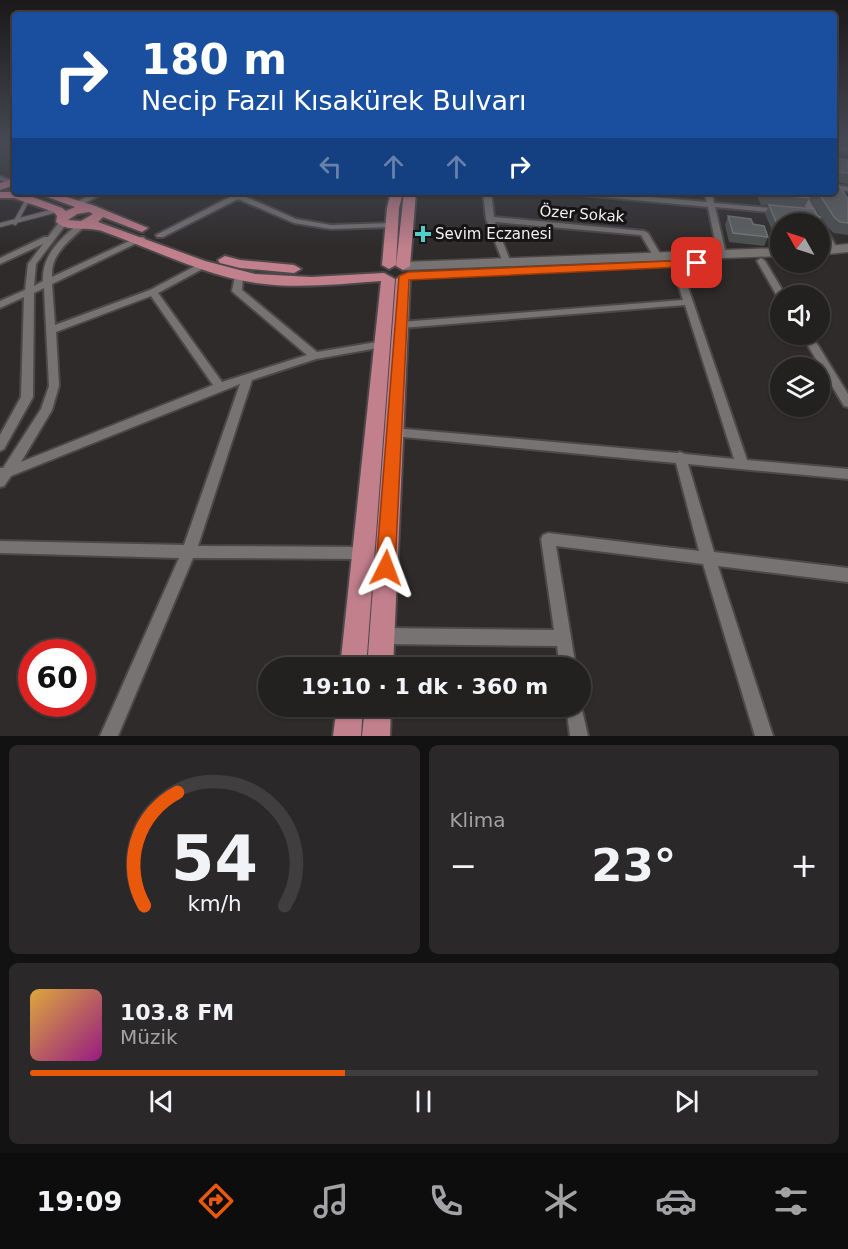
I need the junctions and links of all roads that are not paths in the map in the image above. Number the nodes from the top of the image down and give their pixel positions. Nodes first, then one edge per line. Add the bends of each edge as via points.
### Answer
1 (10, 190) edge
2 (20, 195) edge
3 (49, 195) edge
4 (99, 195) edge
5 (244, 195) edge
6 (397, 195) edge
7 (409, 195) edge
8 (487, 195) edge
9 (607, 195) edge
10 (709, 195) edge
11 (803, 195) edge
12 (238, 196) junction
13 (711, 204) junction
14 (88, 208) junction
15 (791, 212) edge
16 (813, 213) edge
17 (62, 216) junction
18 (490, 219) junction
19 (15, 223) junction
20 (85, 224) junction
21 (0, 225) edge
22 (392, 225) junction
23 (160, 235) junction
24 (50, 237) junction
25 (141, 239) junction
26 (830, 243) edge
27 (848, 248) edge
28 (830, 250) edge
29 (834, 250) junction
30 (770, 252) edge
31 (722, 254) junction
32 (658, 257) junction
33 (848, 258) edge
34 (1, 259) edge
35 (830, 259) edge
36 (761, 261) junction
37 (770, 261) edge
38 (507, 263) junction
39 (676, 264) junction
40 (204, 265) junction
41 (396, 272) junction
42 (239, 276) junction
43 (48, 284) junction
44 (775, 285) edge
45 (29, 292) junction
46 (153, 292) junction
47 (689, 302) junction
48 (0, 305) edge
49 (401, 325) junction
50 (51, 330) junction
51 (383, 344) junction
52 (813, 345) edge
53 (315, 356) junction
54 (247, 379) junction
55 (220, 387) junction
56 (848, 403) edge
57 (393, 432) junction
58 (0, 446) edge
59 (680, 458) junction
60 (742, 463) junction
61 (848, 474) edge
62 (2, 476) edge
63 (0, 547) edge
64 (189, 552) junction
65 (364, 553) junction
66 (709, 560) junction
67 (848, 574) edge
68 (382, 636) junction
69 (563, 638) junction
70 (355, 657) edge
71 (381, 657) edge
72 (566, 657) edge
73 (349, 717) edge
74 (377, 717) edge
75 (576, 717) edge
76 (109, 736) edge
77 (347, 736) edge
78 (376, 736) edge
79 (579, 736) edge
80 (764, 736) edge

1 - 19 lane
2 - 17 main road
3 - 14 main road
4 - 14 street
5 - 12 street
6 - 22 main road
7 - 41 main road
8 - 18 street
9 - 13 street
10 - 13 street
11 - 16 street
12 - 22 street via 294,221 331,227
12 - 23 street
13 - 15 street
13 - 31 street
14 - 17 main road
14 - 20 main road via 98,217
14 - 23 main road
17 - 19 lane
17 - 20 main road via 71,226
17 - 24 street
18 - 32 street, Özer Sokak via 644,233
18 - 38 street
19 - 21 lane
20 - 25 main road
20 - 43 street via 55,250 49,260
22 - 41 main road
23 - 41 main road via 240,264
24 - 34 street
24 - 45 street via 32,264
25 - 40 main road
25 - 43 street
26 - 29 street
27 - 29 main road
28 - 29 main road
30 - 31 main road
31 - 32 main road
32 - 38 main road
33 - 35 main road
36 - 37 main road
36 - 39 main road
36 - 44 street
38 - 41 main road
39 - 41 main road
39 - 47 street
40 - 42 main road
40 - 46 street
41 - 42 main road via 310,280
41 - 49 main road
41 - 51 main road
42 - 53 street via 237,291
43 - 45 street
43 - 50 street
45 - 48 street
45 - 58 street via 27,397
46 - 50 street
46 - 55 street
47 - 49 street
47 - 60 street
49 - 57 main road
50 - 62 street via 54,386 46,410
51 - 53 street
51 - 65 main road
52 - 56 street
53 - 54 street
54 - 55 street
54 - 64 street
55 - 62 street
57 - 59 street
57 - 68 main road
59 - 60 street
59 - 66 street
60 - 61 street
63 - 64 street
64 - 65 street
64 - 76 street
65 - 70 main road
66 - 67 street
66 - 69 street via 548,539
66 - 80 street
68 - 69 street
68 - 71 main road
69 - 72 street
73 - 77 main road
74 - 78 main road
75 - 79 street

